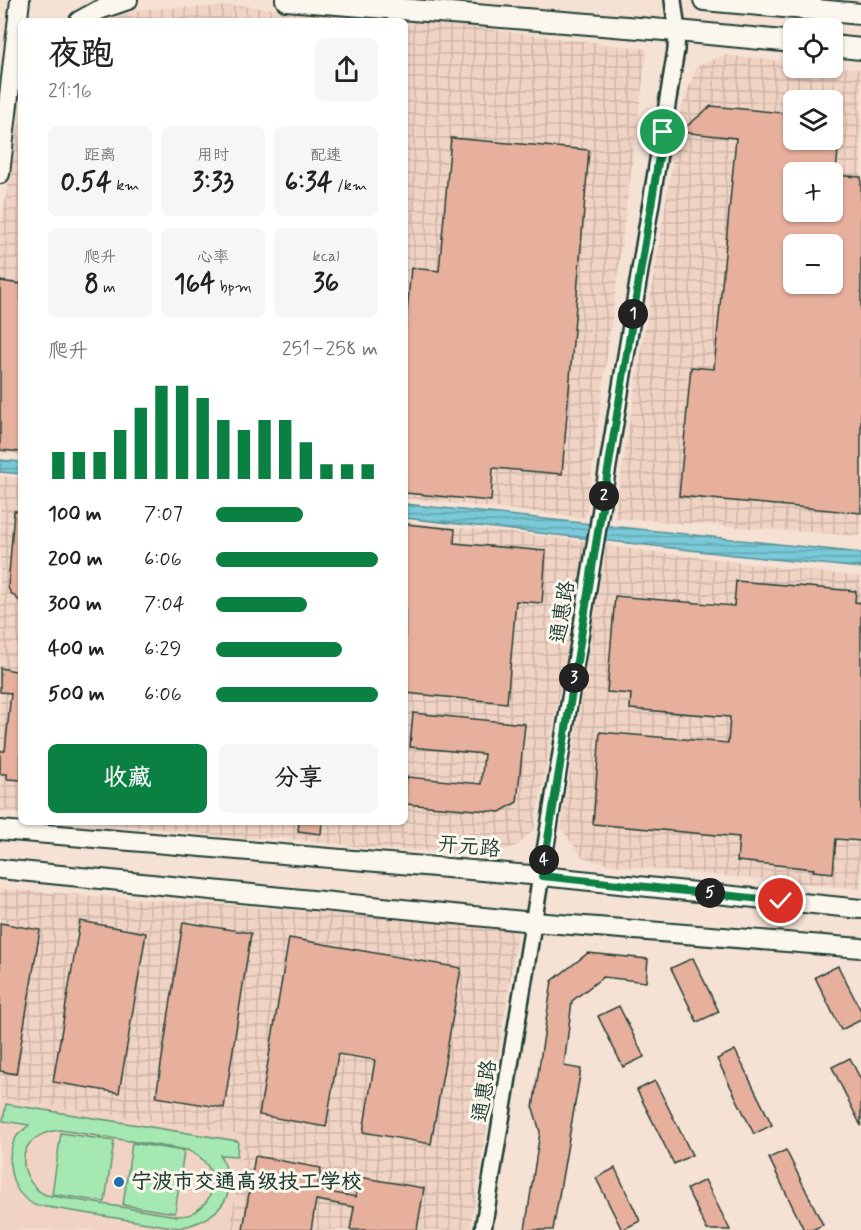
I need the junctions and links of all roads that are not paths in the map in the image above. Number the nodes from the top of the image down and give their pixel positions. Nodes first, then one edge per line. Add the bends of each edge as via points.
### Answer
1 (20, 0) edge
2 (128, 0) edge
3 (286, 0) edge
4 (673, 0) edge
5 (704, 0) edge
6 (861, 14) edge
7 (84, 18) edge
8 (677, 31) junction
9 (783, 41) edge
10 (843, 47) edge
11 (861, 49) edge
12 (18, 78) edge
13 (10, 89) junction
14 (0, 174) edge
15 (0, 830) edge
16 (0, 869) edge
17 (542, 876) junction
18 (861, 909) edge
19 (534, 922) junction
20 (861, 948) edge
21 (483, 1230) edge

1 - 13 main road
2 - 7 main road
3 - 8 main road
4 - 8 street, 通惠路
5 - 6 main road
8 - 9 main road
8 - 17 street, 通惠路
10 - 11 main road
12 - 13 main road
13 - 14 main road
15 - 17 main road, 开元路
16 - 19 main road
17 - 18 main road, 开元路
17 - 19 street, 通惠路
19 - 20 main road
19 - 21 street, 通惠路

